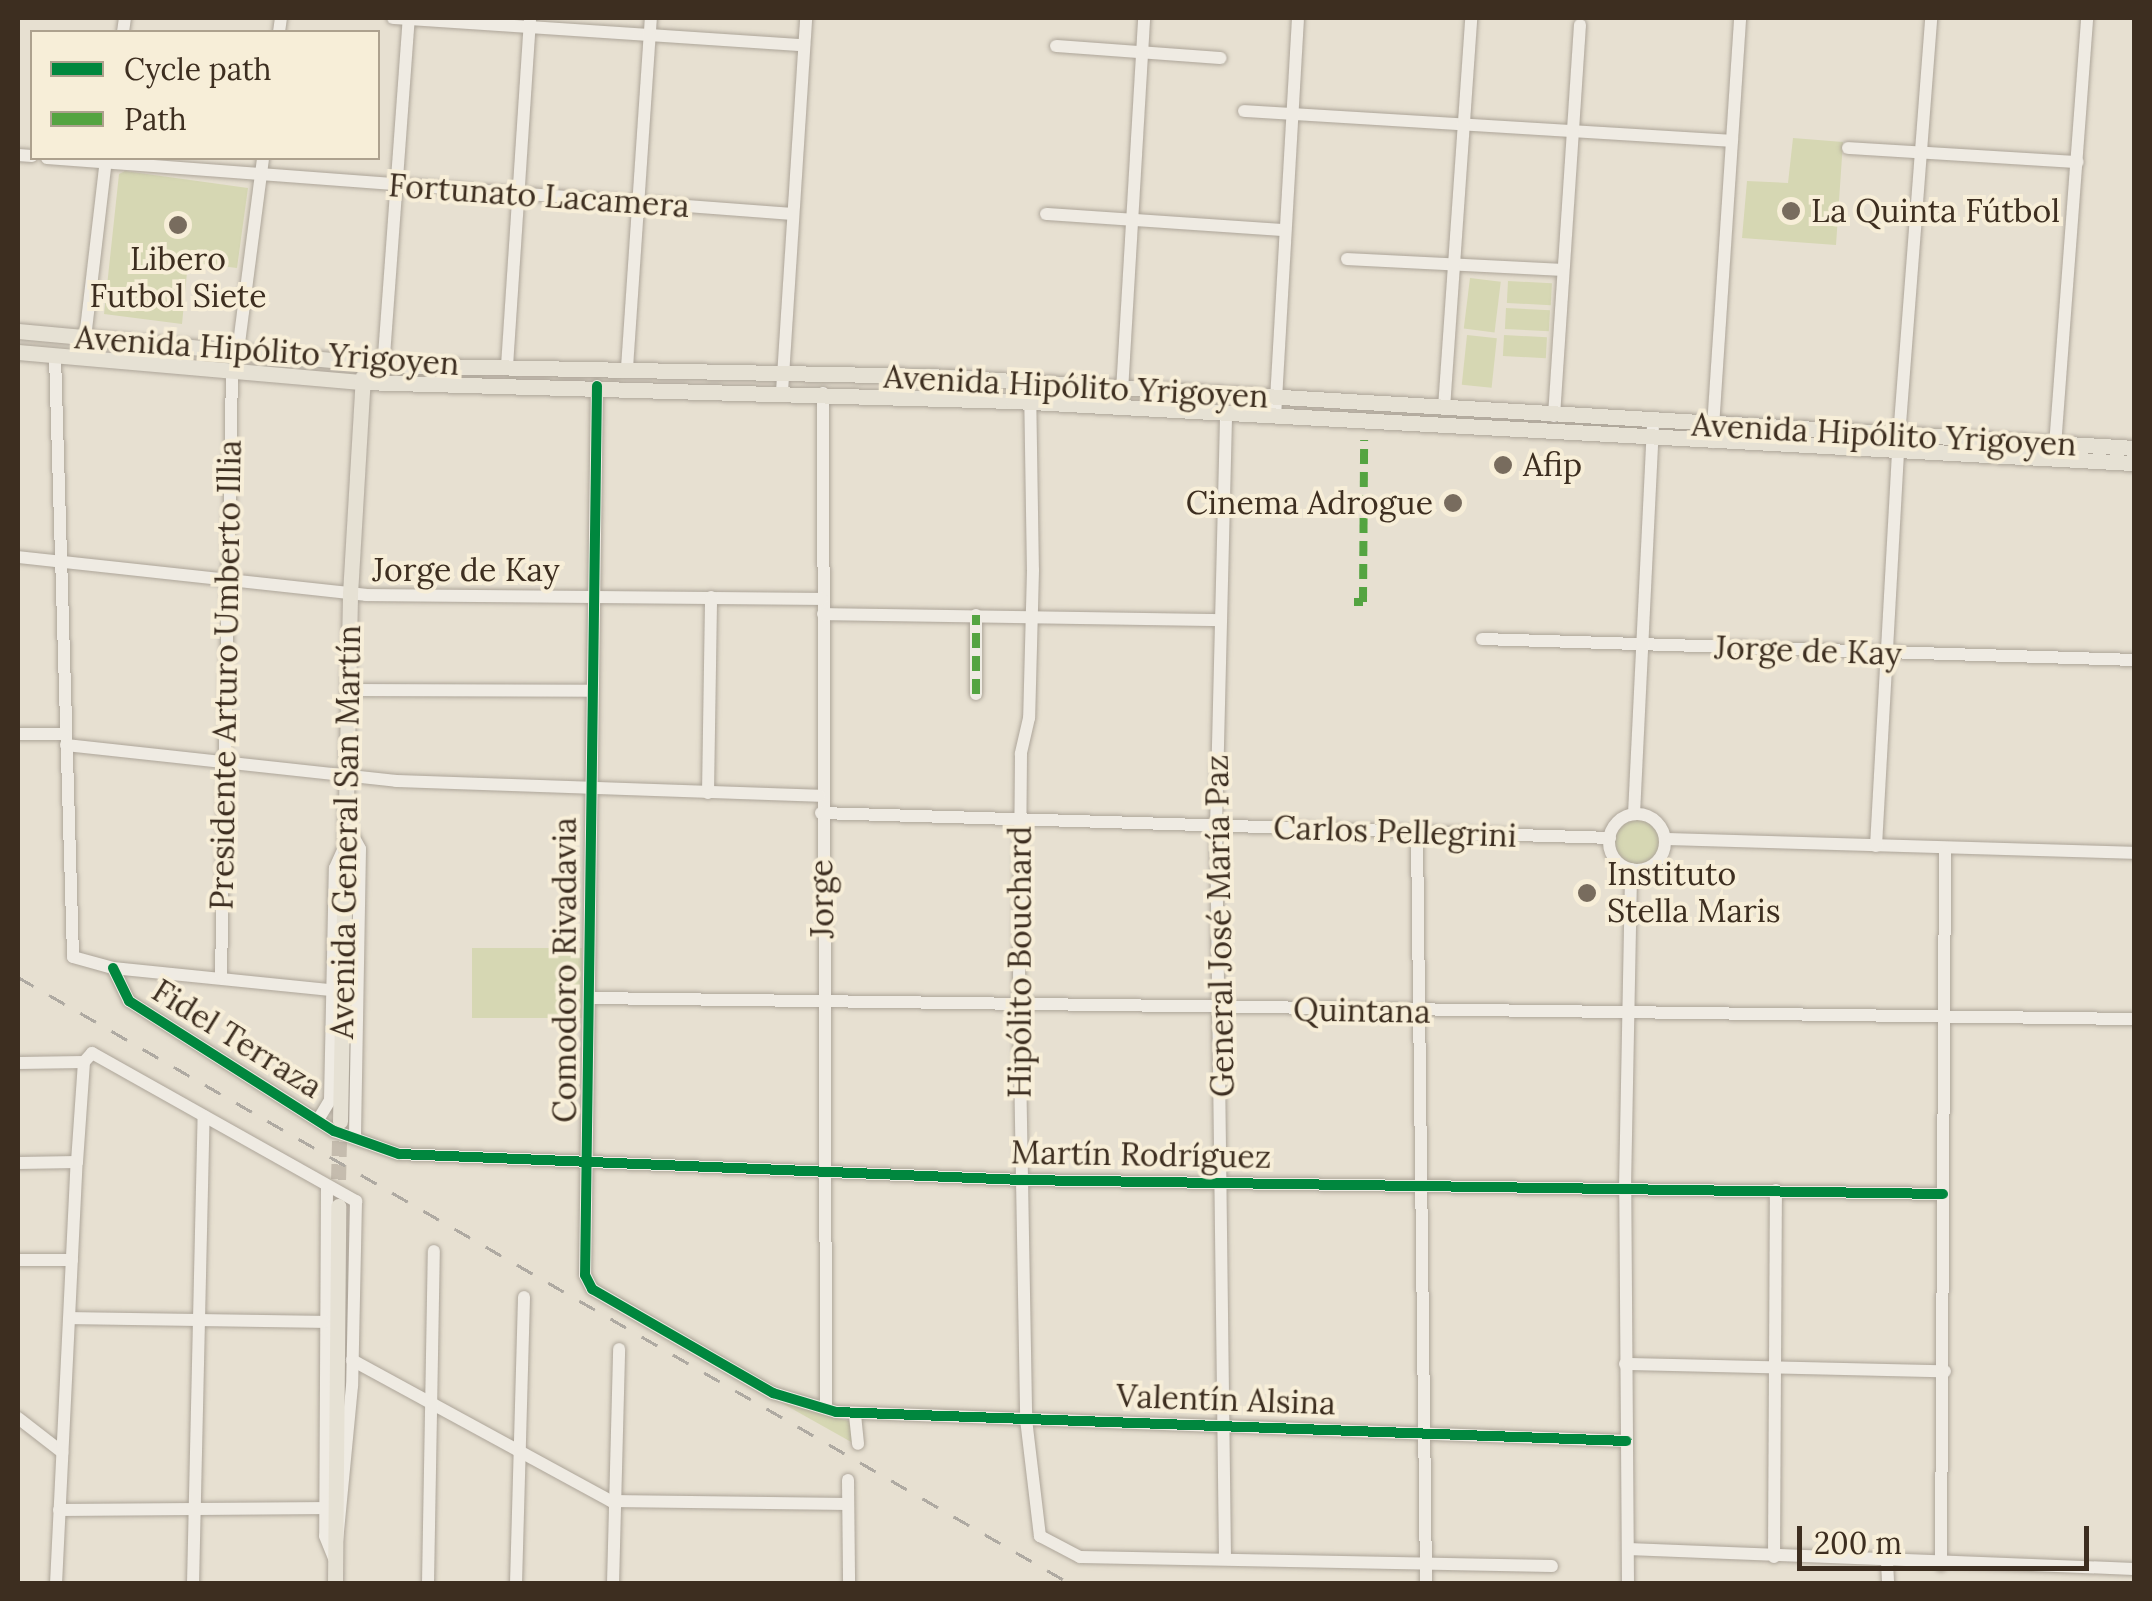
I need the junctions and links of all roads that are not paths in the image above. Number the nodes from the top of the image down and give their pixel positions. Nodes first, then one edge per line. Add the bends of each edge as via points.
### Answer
1 (393, 18) edge
2 (409, 18) edge
3 (651, 18) edge
4 (806, 18) edge
5 (1144, 18) edge
6 (1298, 18) edge
7 (1471, 18) edge
8 (1740, 18) edge
9 (1930, 18) edge
10 (2088, 18) edge
11 (530, 22) edge
12 (1580, 25) dead end
13 (650, 34) junction
14 (804, 45) junction
15 (1056, 46) dead end
16 (1142, 51) junction
17 (1221, 58) dead end
18 (1244, 111) dead end
19 (1292, 113) junction
20 (1466, 124) junction
21 (1574, 134) junction
22 (1732, 142) junction
23 (1848, 148) dead end
24 (1918, 152) junction
25 (106, 160) edge
26 (262, 160) edge
27 (2078, 162) junction
28 (260, 176) junction
29 (397, 188) junction
30 (519, 196) junction
31 (639, 201) junction
32 (792, 214) junction
33 (1046, 214) dead end
34 (1133, 218) junction
35 (1283, 230) junction
36 (1347, 259) dead end
37 (1453, 264) junction
38 (1563, 270) junction
39 (18, 332) edge
40 (85, 338) junction
41 (238, 351) junction
42 (18, 352) edge
43 (55, 356) junction
44 (367, 364) junction
45 (385, 365) junction
46 (507, 366) junction
47 (626, 368) junction
48 (232, 372) junction
49 (782, 373) junction
50 (362, 382) junction
51 (382, 383) junction
52 (1030, 384) junction
53 (596, 386) junction
54 (1124, 390) junction
55 (782, 392) junction
56 (823, 394) junction
57 (1276, 399) junction
58 (1031, 402) junction
59 (1122, 408) junction
60 (1444, 408) junction
61 (1226, 414) junction
62 (1554, 416) junction
63 (1275, 417) junction
64 (1653, 430) junction
65 (1712, 434) junction
66 (1898, 445) junction
67 (2055, 446) junction
68 (2134, 448) edge
69 (2134, 463) edge
70 (18, 557) edge
71 (61, 559) junction
72 (229, 578) junction
73 (350, 594) junction
74 (593, 595) junction
75 (710, 596) junction
76 (823, 606) junction
77 (976, 615) junction
78 (1030, 616) junction
79 (1221, 620) junction
80 (1482, 639) dead end
81 (1643, 647) junction
82 (1886, 654) junction
83 (2134, 660) edge
84 (350, 690) junction
85 (591, 691) junction
86 (976, 694) dead end
87 (18, 734) edge
88 (65, 739) junction
89 (225, 764) junction
90 (348, 778) junction
91 (591, 788) junction
92 (708, 793) junction
93 (820, 796) junction
94 (820, 812) junction
95 (1634, 814) junction
96 (1019, 818) junction
97 (1216, 828) junction
98 (348, 834) junction
99 (1417, 834) junction
100 (1610, 838) junction
101 (1665, 838) junction
102 (1876, 846) junction
103 (1945, 851) junction
104 (2134, 853) edge
105 (1631, 870) junction
106 (114, 972) junction
107 (221, 977) junction
108 (331, 990) junction
109 (590, 998) junction
110 (824, 1002) junction
111 (1019, 1007) junction
112 (1220, 1008) junction
113 (1416, 1012) junction
114 (1627, 1014) junction
115 (1942, 1018) junction
116 (2134, 1019) edge
117 (90, 1058) junction
118 (18, 1063) edge
119 (204, 1116) junction
120 (318, 1120) junction
121 (346, 1131) junction
122 (78, 1162) junction
123 (589, 1162) junction
124 (18, 1163) edge
125 (823, 1172) junction
126 (1022, 1180) junction
127 (1222, 1183) junction
128 (1418, 1185) junction
129 (327, 1187) junction
130 (1625, 1188) junction
131 (1776, 1190) junction
132 (1943, 1194) junction
133 (340, 1200) junction
134 (434, 1252) dead end
135 (18, 1260) edge
136 (72, 1260) junction
137 (524, 1297) dead end
138 (72, 1318) junction
139 (197, 1318) junction
140 (324, 1322) junction
141 (620, 1349) dead end
142 (352, 1360) junction
143 (1625, 1364) junction
144 (1776, 1368) junction
145 (1945, 1371) junction
146 (429, 1401) junction
147 (826, 1405) junction
148 (856, 1414) junction
149 (18, 1418) edge
150 (1026, 1419) junction
151 (1222, 1426) junction
152 (1423, 1431) junction
153 (1626, 1440) junction
154 (858, 1444) dead end
155 (518, 1451) junction
156 (62, 1452) junction
157 (848, 1480) dead end
158 (615, 1501) junction
159 (848, 1504) junction
160 (195, 1508) junction
161 (330, 1508) junction
162 (59, 1510) junction
163 (1628, 1550) junction
164 (335, 1554) junction
165 (1774, 1557) junction
166 (1225, 1559) junction
167 (1426, 1562) junction
168 (1888, 1562) junction
169 (1941, 1565) junction
170 (1552, 1566) dead end
171 (2134, 1569) edge
172 (56, 1584) edge
173 (193, 1584) edge
174 (334, 1584) edge
175 (428, 1584) edge
176 (516, 1584) edge
177 (613, 1584) edge
178 (849, 1584) edge
179 (1426, 1584) edge
180 (1628, 1584) edge
181 (1888, 1584) edge

1 - 2 street
2 - 11 street
2 - 29 street
3 - 13 street
4 - 14 street
5 - 16 street
6 - 19 street
7 - 20 street
8 - 22 street
9 - 24 street
10 - 27 street
11 - 13 street
11 - 30 street
12 - 21 street
13 - 14 street
13 - 31 street
14 - 32 street
15 - 16 street
16 - 17 street
16 - 34 street
18 - 19 street
19 - 20 street
19 - 35 street
20 - 21 street
20 - 37 street
21 - 22 street
21 - 38 street
22 - 65 street
23 - 24 street
24 - 27 street
24 - 66 street
25 - 28 street, Fortunato Lacamera
25 - 40 street
26 - 28 street
27 - 67 street
28 - 29 street, Fortunato Lacamera
28 - 41 street
29 - 30 street, Fortunato Lacamera
29 - 45 street
30 - 31 street, Fortunato Lacamera
30 - 46 street
31 - 32 street, Fortunato Lacamera
31 - 47 street
32 - 49 street
33 - 34 street
34 - 35 street
34 - 54 street
35 - 57 street
36 - 37 street
37 - 38 street
37 - 60 street
38 - 62 street
39 - 40 main road, Avenida Hipólito Yrigoyen
40 - 41 main road, Avenida Hipólito Yrigoyen
41 - 44 main road, Avenida Hipólito Yrigoyen
42 - 43 main road, Avenida Hipólito Yrigoyen
43 - 48 main road, Avenida Hipólito Yrigoyen
43 - 71 street
44 - 45 main road, Avenida Hipólito Yrigoyen
44 - 50 main road, Avenida General San Martín
45 - 46 main road, Avenida Hipólito Yrigoyen
45 - 51 street
46 - 47 main road, Avenida Hipólito Yrigoyen
47 - 49 main road, Avenida Hipólito Yrigoyen
48 - 50 main road, Avenida Hipólito Yrigoyen
48 - 72 street, Presidente Arturo Umberto Illia
49 - 52 main road, Avenida Hipólito Yrigoyen
49 - 55 street
50 - 51 main road, Avenida Hipólito Yrigoyen
50 - 73 main road, Avenida General San Martín
51 - 53 main road, Avenida Hipólito Yrigoyen
52 - 54 main road, Avenida Hipólito Yrigoyen
52 - 58 street, Hipólito Bouchard
53 - 55 main road, Avenida Hipólito Yrigoyen
53 - 74 street, Comodoro Rivadavia
54 - 57 main road, Avenida Hipólito Yrigoyen
54 - 59 street
55 - 56 main road, Avenida Hipólito Yrigoyen
56 - 58 main road, Avenida Hipólito Yrigoyen
56 - 76 street, Jorge
57 - 60 main road, Avenida Hipólito Yrigoyen
57 - 63 street
58 - 59 main road, Avenida Hipólito Yrigoyen
58 - 78 street, Hipólito Bouchard
59 - 61 main road, Avenida Hipólito Yrigoyen
60 - 62 main road, Avenida Hipólito Yrigoyen
61 - 63 main road, Avenida Hipólito Yrigoyen
61 - 79 street, General José María Paz
62 - 64 main road, Avenida Hipólito Yrigoyen
63 - 64 main road, Avenida Hipólito Yrigoyen
64 - 65 main road, Avenida Hipólito Yrigoyen
64 - 81 street
65 - 66 main road, Avenida Hipólito Yrigoyen
66 - 67 main road, Avenida Hipólito Yrigoyen
66 - 69 main road, Avenida Hipólito Yrigoyen
66 - 82 street
67 - 68 main road, Avenida Hipólito Yrigoyen
70 - 71 street, Jorge de Kay
71 - 72 street, Jorge de Kay
71 - 88 street
72 - 73 street, Jorge de Kay
72 - 89 street, Presidente Arturo Umberto Illia
73 - 74 street, Jorge de Kay
73 - 84 main road, Avenida General San Martín
74 - 75 street, Jorge de Kay
74 - 85 street, Comodoro Rivadavia
75 - 76 street, Jorge de Kay
75 - 92 street
76 - 77 street, Jorge de Kay
76 - 93 street, Jorge
77 - 78 street, Jorge de Kay
77 - 86 street
78 - 79 street, Jorge de Kay
78 - 96 street, Hipólito Bouchard
79 - 97 street, General José María Paz
80 - 81 street, Jorge de Kay
81 - 82 street, Jorge de Kay
81 - 95 street
82 - 83 street, Jorge de Kay
82 - 102 street
84 - 85 street
84 - 90 main road, Avenida General San Martín
85 - 91 street, Comodoro Rivadavia
87 - 88 street
88 - 89 street
88 - 106 street via 73,958
89 - 90 street
89 - 107 street, Presidente Arturo Umberto Illia
90 - 91 street
90 - 98 main road, Avenida General San Martín
91 - 92 street
91 - 109 street, Comodoro Rivadavia
92 - 93 street
93 - 94 street, Jorge
94 - 96 street, Carlos Pellegrini
94 - 110 street, Jorge
95 - 100 street via 1618,822
95 - 101 street via 1651,817
96 - 97 street, Carlos Pellegrini
96 - 111 street, Hipólito Bouchard
97 - 99 street, Carlos Pellegrini
97 - 112 street, General José María Paz
98 - 108 street via 335,868
98 - 121 main road, Avenida General San Martín
98 - 121 street via 360,848
99 - 100 street, Carlos Pellegrini
99 - 113 street
100 - 105 street via 1612,854
101 - 102 street
101 - 105 street via 1653,865
102 - 103 street
103 - 104 street
103 - 115 street
105 - 114 street
106 - 107 street
106 - 120 street, Fidel Terraza via 129,1001
107 - 108 street
108 - 120 street via 330,1100
109 - 110 street, Quintana
109 - 123 street, Comodoro Rivadavia
110 - 111 street, Quintana
110 - 125 street, Jorge
111 - 112 street, Quintana
111 - 126 street, Hipólito Bouchard
112 - 113 street, Quintana
112 - 127 street, General José María Paz
113 - 114 street, Quintana
113 - 128 street
114 - 115 street, Quintana
114 - 130 street
115 - 116 street, Quintana
115 - 132 street
117 - 118 street
117 - 119 street
117 - 122 street
119 - 129 street
119 - 139 street
120 - 121 street, Fidel Terraza
121 - 123 street, Martín Rodríguez via 399,1154
122 - 124 street
122 - 136 street
123 - 125 street, Martín Rodríguez
123 - 147 street, Comodoro Rivadavia via 585,1275 592,1290 772,1393
125 - 126 street, Martín Rodríguez
125 - 147 street, Jorge
126 - 127 street, Martín Rodríguez
126 - 150 street, Hipólito Bouchard
127 - 128 street, Martín Rodríguez
127 - 151 street, General José María Paz
128 - 130 street, Martín Rodríguez
128 - 152 street
129 - 133 street
129 - 140 street
130 - 131 street, Martín Rodríguez
130 - 143 street
131 - 132 street, Martín Rodríguez
131 - 144 street
132 - 145 street
133 - 142 street via 356,1201
133 - 161 main road
134 - 146 street
135 - 136 street
136 - 138 street
137 - 155 street
138 - 139 street
138 - 156 street
139 - 140 street
139 - 160 street
140 - 161 street
141 - 158 street
142 - 146 street
142 - 164 street via 344,1521
143 - 144 street
143 - 153 street
144 - 145 street
144 - 165 street
145 - 169 street
146 - 155 street
146 - 175 street
147 - 148 street, Valentín Alsina
148 - 150 street, Valentín Alsina
148 - 154 street
149 - 156 street
150 - 151 street, Valentín Alsina
150 - 166 street, Hipólito Bouchard via 1044,1540 1080,1557
151 - 152 street, Valentín Alsina
151 - 166 street, General José María Paz
152 - 153 street, Valentín Alsina
152 - 167 street
153 - 163 street
155 - 158 street
155 - 176 street
156 - 162 street
157 - 159 street
158 - 159 street
158 - 177 street
159 - 178 street
160 - 161 street
160 - 162 street
160 - 173 street
161 - 164 main road
162 - 172 street
163 - 165 street
163 - 180 street
164 - 174 main road
165 - 168 street
166 - 167 street
167 - 170 street
167 - 179 street
168 - 169 street
168 - 181 street
169 - 171 street

